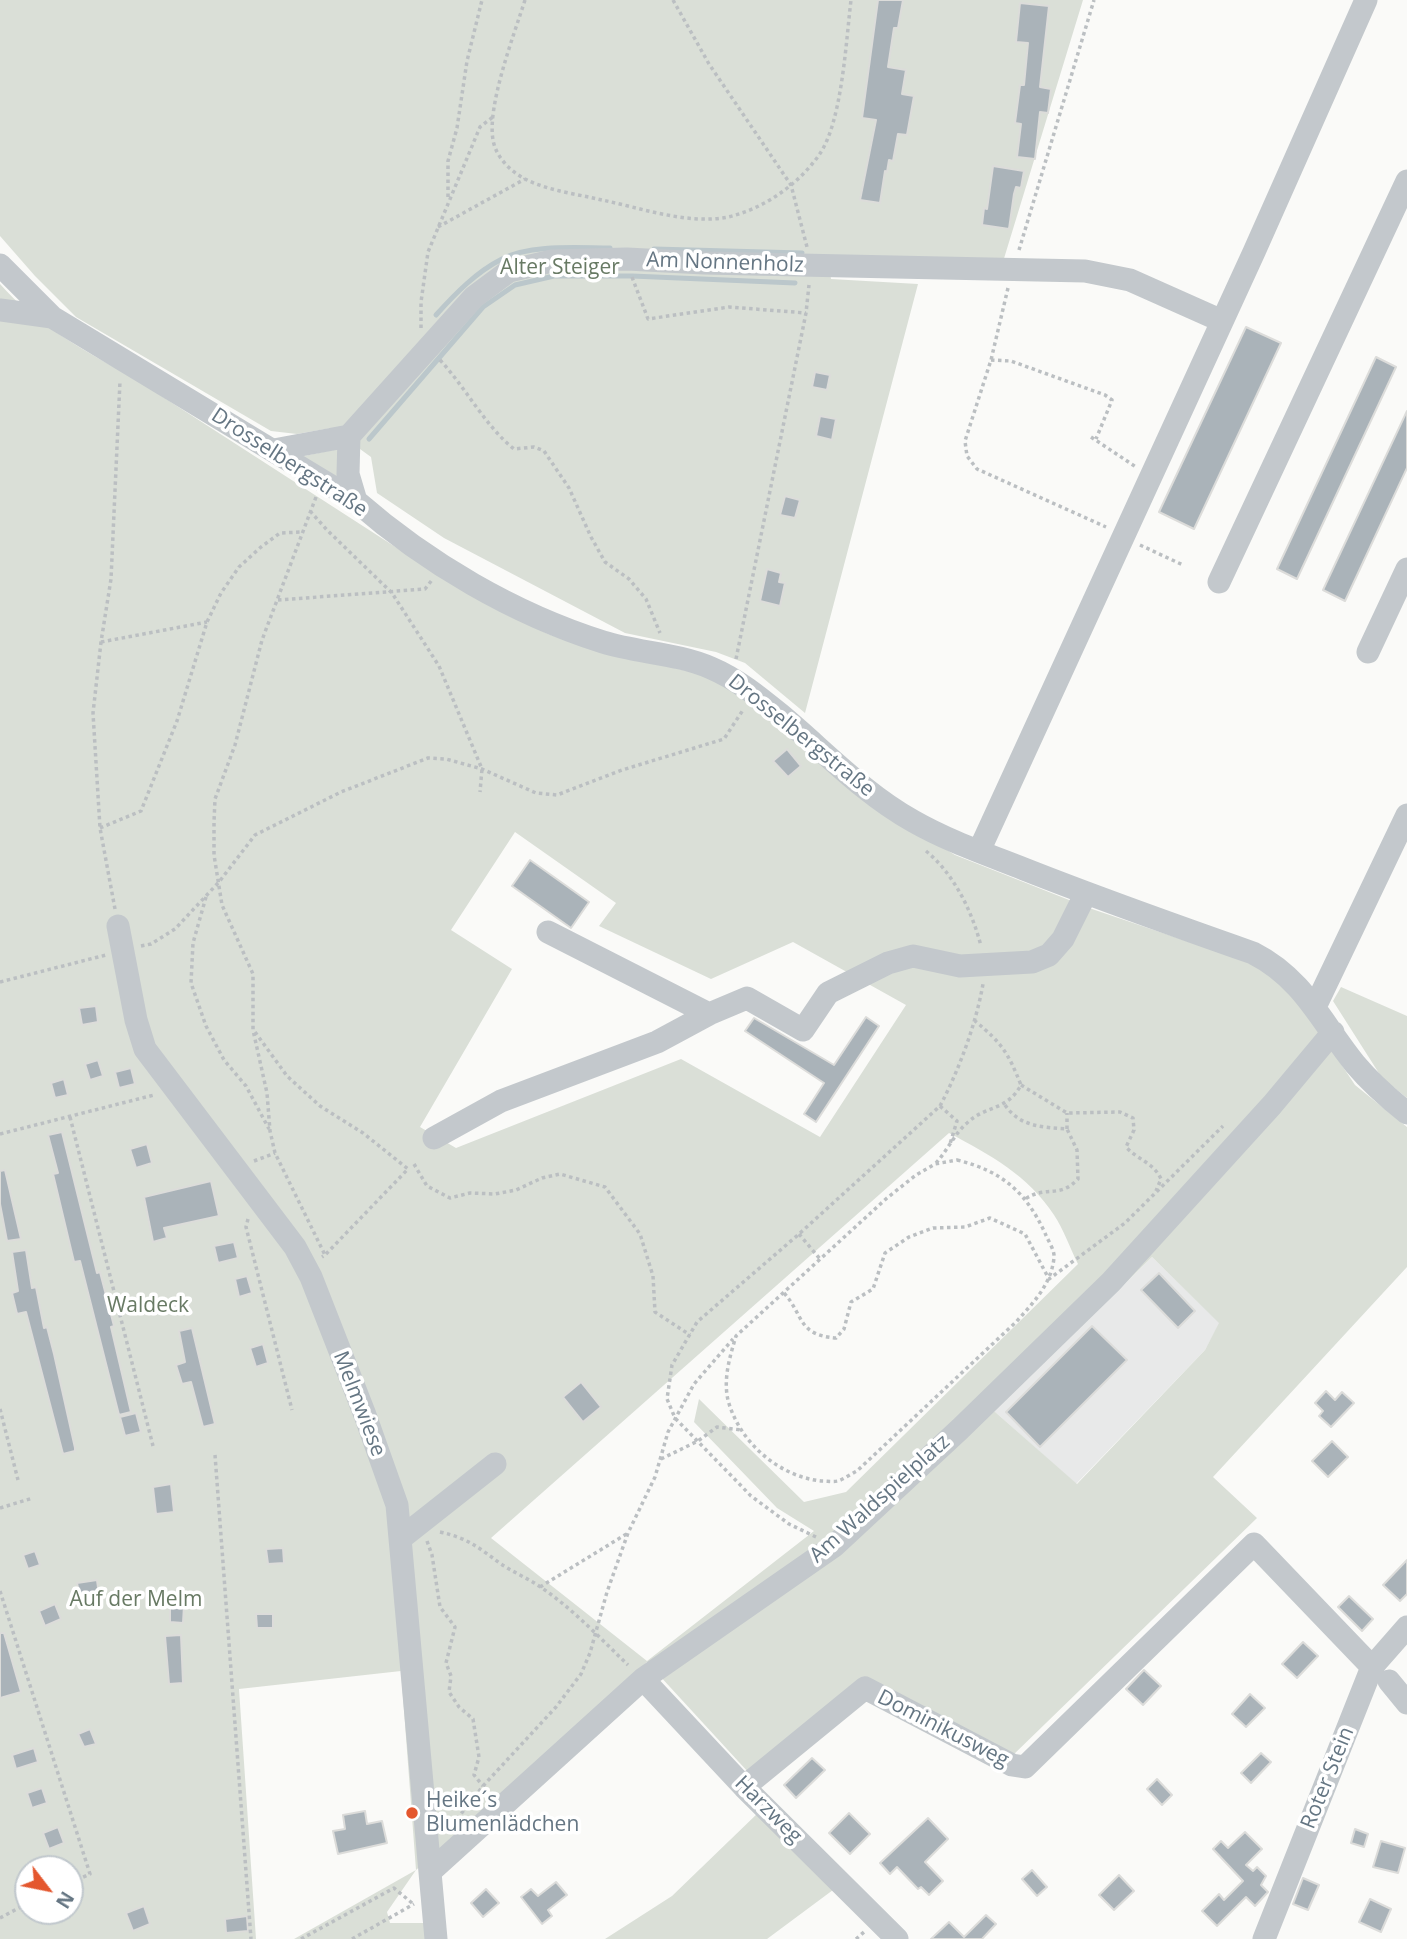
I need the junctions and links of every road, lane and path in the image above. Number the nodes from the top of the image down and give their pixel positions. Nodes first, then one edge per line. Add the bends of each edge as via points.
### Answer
1 (482, 0) edge
2 (525, 0) edge
3 (673, 0) edge
4 (851, 0) edge
5 (1094, 0) edge
6 (1366, 0) edge
7 (494, 116) junction
8 (525, 179) junction
9 (1407, 181) edge
10 (791, 185) junction
11 (448, 200) junction
12 (438, 227) junction
13 (627, 259) junction
14 (0, 265) edge
15 (811, 266) junction
16 (1014, 269) junction
17 (0, 310) edge
18 (806, 313) junction
19 (52, 317) junction
20 (1222, 321) junction
21 (428, 348) junction
22 (119, 358) junction
23 (990, 360) junction
24 (349, 436) junction
25 (274, 450) junction
26 (1151, 478) junction
27 (323, 481) junction
28 (356, 501) junction
29 (310, 511) junction
30 (301, 532) junction
31 (1123, 538) junction
32 (1183, 565) dead end
33 (443, 566) junction
34 (1407, 569) edge
35 (1219, 582) dead end
36 (392, 593) junction
37 (278, 600) junction
38 (207, 622) junction
39 (663, 640) dead end
40 (101, 642) junction
41 (1368, 652) dead end
42 (731, 678) junction
43 (754, 693) junction
44 (482, 769) junction
45 (480, 792) dead end
46 (1407, 815) edge
47 (100, 828) junction
48 (921, 847) dead end
49 (979, 851) junction
50 (219, 883) junction
51 (1086, 893) junction
52 (207, 895) junction
53 (118, 926) joint
54 (548, 932) dead end
55 (123, 951) junction
56 (985, 964) junction
57 (0, 982) edge
58 (1315, 1007) junction
59 (709, 1014) junction
60 (975, 1021) junction
61 (254, 1030) junction
62 (1333, 1032) junction
63 (1021, 1085) junction
64 (175, 1089) junction
65 (1005, 1105) junction
66 (940, 1106) junction
67 (1067, 1113) junction
68 (1407, 1113) edge
69 (70, 1117) junction
70 (1225, 1125) dead end
71 (1067, 1129) junction
72 (270, 1131) junction
73 (0, 1134) edge
74 (433, 1138) dead end
75 (948, 1149) junction
76 (935, 1164) junction
77 (408, 1169) junction
78 (1155, 1193) junction
79 (1025, 1199) junction
80 (250, 1216) dead end
81 (799, 1234) junction
82 (325, 1255) junction
83 (821, 1259) junction
84 (315, 1265) junction
85 (1049, 1279) junction
86 (784, 1293) junction
87 (690, 1335) junction
88 (736, 1336) junction
89 (0, 1409) edge
90 (292, 1410) dead end
91 (676, 1418) junction
92 (741, 1430) junction
93 (698, 1441) junction
94 (153, 1446) dead end
95 (215, 1455) dead end
96 (660, 1460) junction
97 (495, 1464) dead end
98 (18, 1480) dead end
99 (33, 1498) dead end
100 (0, 1508) edge
101 (432, 1533) dead end
102 (628, 1533) junction
103 (400, 1539) junction
104 (834, 1546) junction
105 (540, 1587) junction
106 (0, 1591) edge
107 (1407, 1627) edge
108 (596, 1633) junction
109 (1380, 1674) junction
110 (643, 1679) junction
111 (1407, 1703) edge
112 (744, 1787) junction
113 (84, 1855) edge
114 (84, 1855) edge
115 (431, 1871) junction
116 (84, 1877) edge
117 (414, 1904) junction
118 (251, 1939) edge
119 (301, 1939) edge
120 (352, 1939) edge
121 (436, 1939) edge
122 (897, 1939) edge
123 (1264, 1939) edge

1 - 11 path via 448,161
2 - 7 path
3 - 10 path via 709,64
4 - 10 path via 834,119 820,154
5 - 16 path
6 - 20 street
7 - 8 path via 493,140 503,164
7 - 11 path via 480,127
8 - 10 path via 687,218 727,217 762,205
8 - 12 path
9 - 35 street
10 - 15 path
11 - 12 path
12 - 21 path via 428,252 421,302 421,335
13 - 15 street, Am Nonnenholz
13 - 18 path via 648,319 729,307
13 - 21 street, Am Nonnenholz via 552,261 509,271 474,297
14 - 19 street, Drosselbergstraße
15 - 16 street, Am Nonnenholz
15 - 18 path
16 - 20 street, Am Nonnenholz via 1085,271 1130,281
16 - 23 path
17 - 19 street
18 - 42 path
19 - 22 street, Drosselbergstraße
20 - 26 street
21 - 24 street, Am Nonnenholz
21 - 39 path via 500,438 514,449 534,447 544,452 569,488 605,562 646,599
22 - 25 street, Drosselbergstraße
22 - 40 path via 114,533
23 - 26 path via 1011,361 1112,400 1093,438
23 - 31 path via 965,441 967,456 977,469
24 - 25 street
24 - 28 street via 348,474
25 - 27 street, Drosselbergstraße
26 - 31 street
27 - 28 street, Drosselbergstraße
27 - 29 path
28 - 33 street, Drosselbergstraße
29 - 30 path
29 - 36 path
30 - 37 path
30 - 38 path via 280,533 239,567
31 - 32 path
31 - 49 street
33 - 36 path via 425,589
33 - 42 street, Drosselbergstraße via 553,625 606,643 710,667
34 - 41 street
36 - 37 path
36 - 44 path via 439,666
37 - 50 path via 262,640 236,745 215,799 214,855
38 - 40 path
38 - 47 path via 177,721 141,811
40 - 47 path via 93,713
42 - 43 street, Drosselbergstraße
43 - 44 path via 724,739 557,795 536,793
43 - 49 street, Drosselbergstraße via 868,791 912,820
44 - 45 path
44 - 50 path via 428,758 341,792 255,835
46 - 58 street
47 - 53 path
48 - 56 path via 939,862 972,916
49 - 51 street, Drosselbergstraße
50 - 52 path
50 - 61 path via 222,905 254,974
51 - 56 street via 1063,939 1049,955 1032,962
51 - 58 street, Drosselbergstraße via 1273,963
52 - 55 path via 176,929 151,944
52 - 72 path via 193,943 191,983 224,1060 246,1086
53 - 55 street, Melmwiese
54 - 59 street
55 - 57 path
55 - 64 street, Melmwiese via 145,1049
56 - 59 street via 960,965 912,956 888,963 828,993 803,1030 747,998
56 - 60 path
58 - 62 street, Drosselbergstraße
59 - 74 street via 657,1042 501,1101
60 - 63 path via 1008,1053
60 - 66 path
61 - 72 path
61 - 77 path via 287,1076 320,1106
62 - 68 street, Drosselbergstraße via 1376,1088
62 - 104 street, Am Waldspielplatz via 1111,1282
63 - 65 path
63 - 67 path
64 - 69 path
64 - 84 street, Melmwiese via 295,1247
65 - 71 path via 1012,1116 1034,1126
65 - 75 path via 967,1123
66 - 75 path via 957,1121
66 - 81 path
67 - 71 path
67 - 78 path via 1121,1112 1133,1118 1134,1130 1126,1147 1157,1169 1161,1179
69 - 73 path
69 - 94 path
70 - 78 path
71 - 79 path via 1077,1150 1078,1179 1070,1188 1036,1192
72 - 82 path via 275,1153
75 - 76 path
76 - 79 path via 957,1160 974,1164 1015,1187
76 - 83 path via 887,1198
77 - 82 path
77 - 87 path via 416,1162 427,1186 450,1198 516,1190 560,1174 605,1187 640,1234 653,1276 655,1312
78 - 85 path via 1125,1223
79 - 85 path via 1055,1255
80 - 90 path via 246,1227
81 - 83 path
81 - 87 path via 697,1322
82 - 84 path
82 - 84 path
83 - 86 path
84 - 103 street, Melmwiese via 397,1505
85 - 86 path via 1025,1234 990,1218 965,1227 933,1228 885,1253 873,1289 851,1303 844,1329 836,1338 823,1337 802,1324
85 - 92 path via 1016,1322 857,1471 836,1482 785,1470 767,1460
86 - 88 path
87 - 91 path via 672,1365 667,1399
88 - 91 path via 694,1384
88 - 92 path via 727,1368 728,1399
89 - 98 path
91 - 93 path
91 - 96 path
92 - 93 path via 718,1427
93 - 96 path
93 - 104 path via 751,1496 789,1524
95 - 118 path
96 - 102 path
97 - 103 street
99 - 100 path
101 - 105 path via 460,1536
102 - 105 path
102 - 108 path
103 - 108 path via 425,1535 440,1608 455,1627 446,1662 451,1675 449,1692 473,1719 479,1757 474,1775 483,1786 569,1691 581,1674
103 - 115 street, Melmwiese
104 - 110 street, Am Waldspielplatz
105 - 108 path
106 - 113 path
107 - 109 street, Roter Stein
108 - 110 path
109 - 111 street
109 - 112 street, Dominikusweg via 1254,1544 1025,1767 1012,1765 865,1688
109 - 123 street, Roter Stein
110 - 112 street, Harzweg
110 - 115 street, Am Waldspielplatz
112 - 122 street, Harzweg
114 - 116 path via 90,1874
115 - 117 path
115 - 121 street, Melmwiese
117 - 119 path via 394,1888
117 - 120 path

